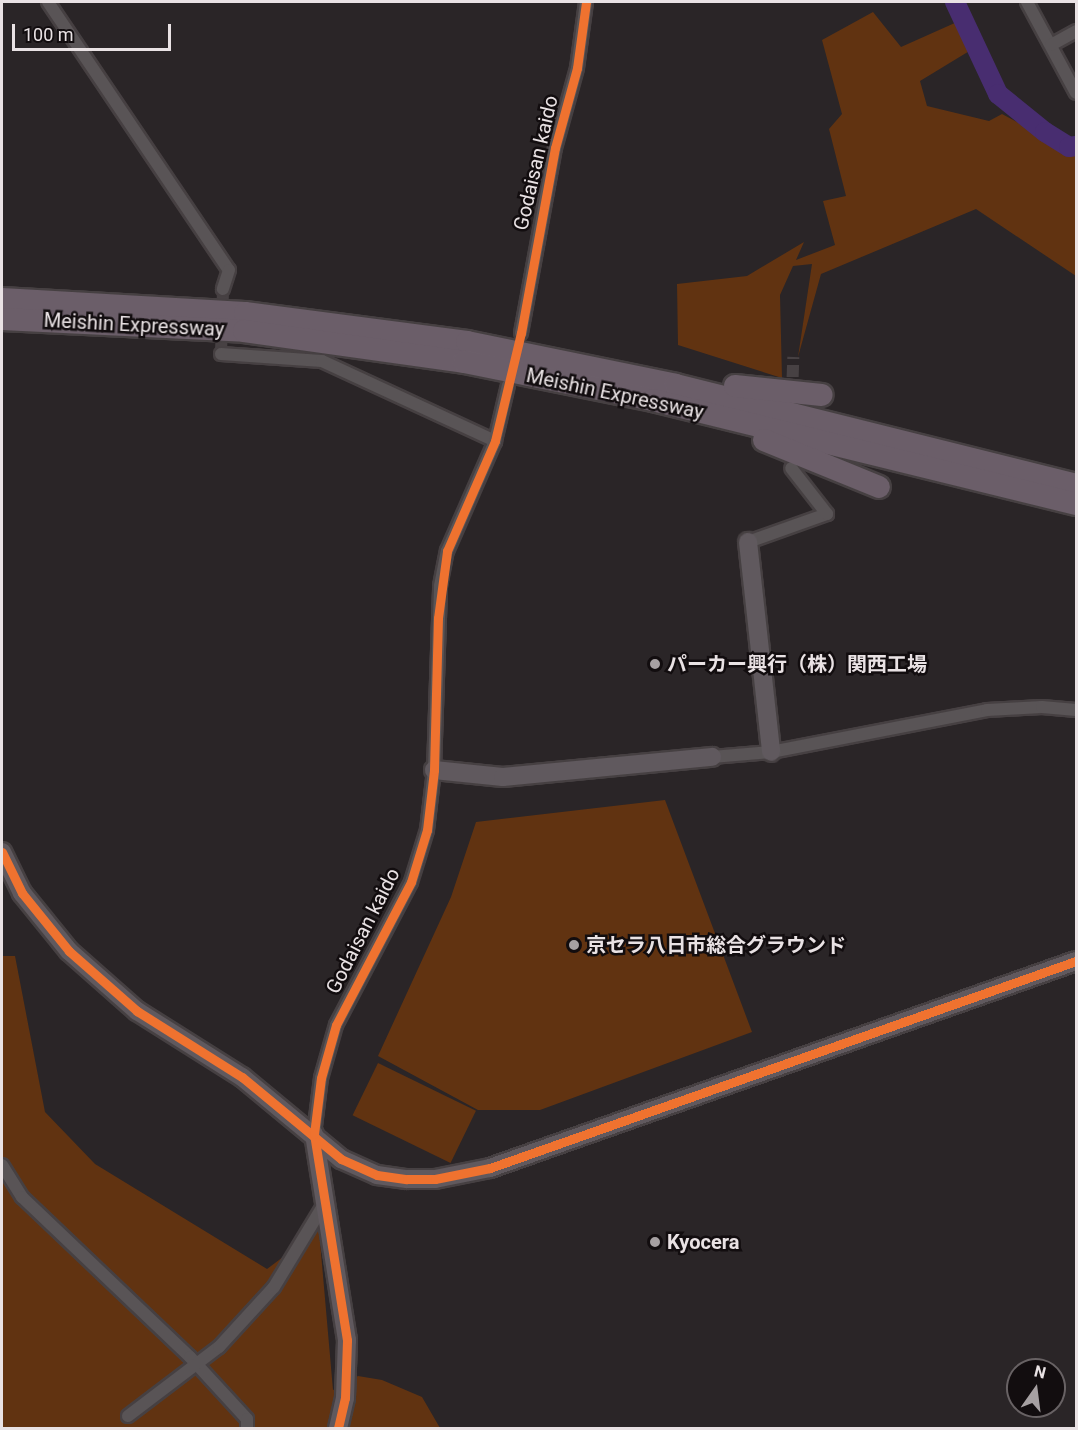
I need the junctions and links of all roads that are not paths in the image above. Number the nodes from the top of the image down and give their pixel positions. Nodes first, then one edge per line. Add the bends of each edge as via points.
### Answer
1 (48, 2) edge
2 (586, 2) edge
3 (1027, 2) edge
4 (1077, 31) edge
5 (1051, 45) junction
6 (1077, 93) edge
7 (223, 289) tunnel mouth
8 (2, 299) edge
9 (2, 319) edge
10 (520, 333) dead end
11 (221, 354) dead end
12 (538, 356) junction
13 (508, 385) dead end
14 (822, 395) dead end
15 (653, 400) junction
16 (495, 441) junction
17 (791, 468) dead end
18 (1077, 485) edge
19 (879, 487) dead end
20 (1077, 504) edge
21 (748, 542) joint
22 (1077, 710) edge
23 (771, 752) junction
24 (711, 757) joint
25 (434, 770) junction
26 (2, 852) edge
27 (1077, 961) edge
28 (314, 1134) junction
29 (2, 1165) edge
30 (323, 1206) junction
31 (198, 1366) junction
32 (128, 1416) dead end
33 (247, 1428) edge
34 (338, 1428) edge

1 - 7 street via 229,270
2 - 10 street, Godaisan kaido via 577,68 555,148
3 - 5 street
4 - 5 street
5 - 6 street
8 - 12 highway, Meishin Expressway via 245,313 369,327
9 - 15 highway, Meishin Expressway via 244,331 367,345
11 - 16 street via 322,361
12 - 14 highway via 782,394
12 - 18 highway, Meishin Expressway via 676,385
13 - 16 street, Godaisan kaido
15 - 19 highway via 672,411 741,431
15 - 20 highway, Meishin Expressway
16 - 25 street, Godaisan kaido via 447,551 440,586
17 - 21 street via 827,514
21 - 23 street
22 - 23 street via 987,710
23 - 24 street
24 - 25 street via 503,777
25 - 28 street, Godaisan kaido via 427,830 411,882 336,1025 321,1078
26 - 28 street via 22,893 69,951 137,1011 242,1077
27 - 28 street via 490,1168 435,1179 377,1175 341,1159
28 - 30 street, Godaisan kaido
29 - 31 street via 22,1197
30 - 31 street via 274,1287
30 - 34 street, Godaisan kaido via 347,1340 345,1398
31 - 32 street
31 - 33 street via 247,1419

